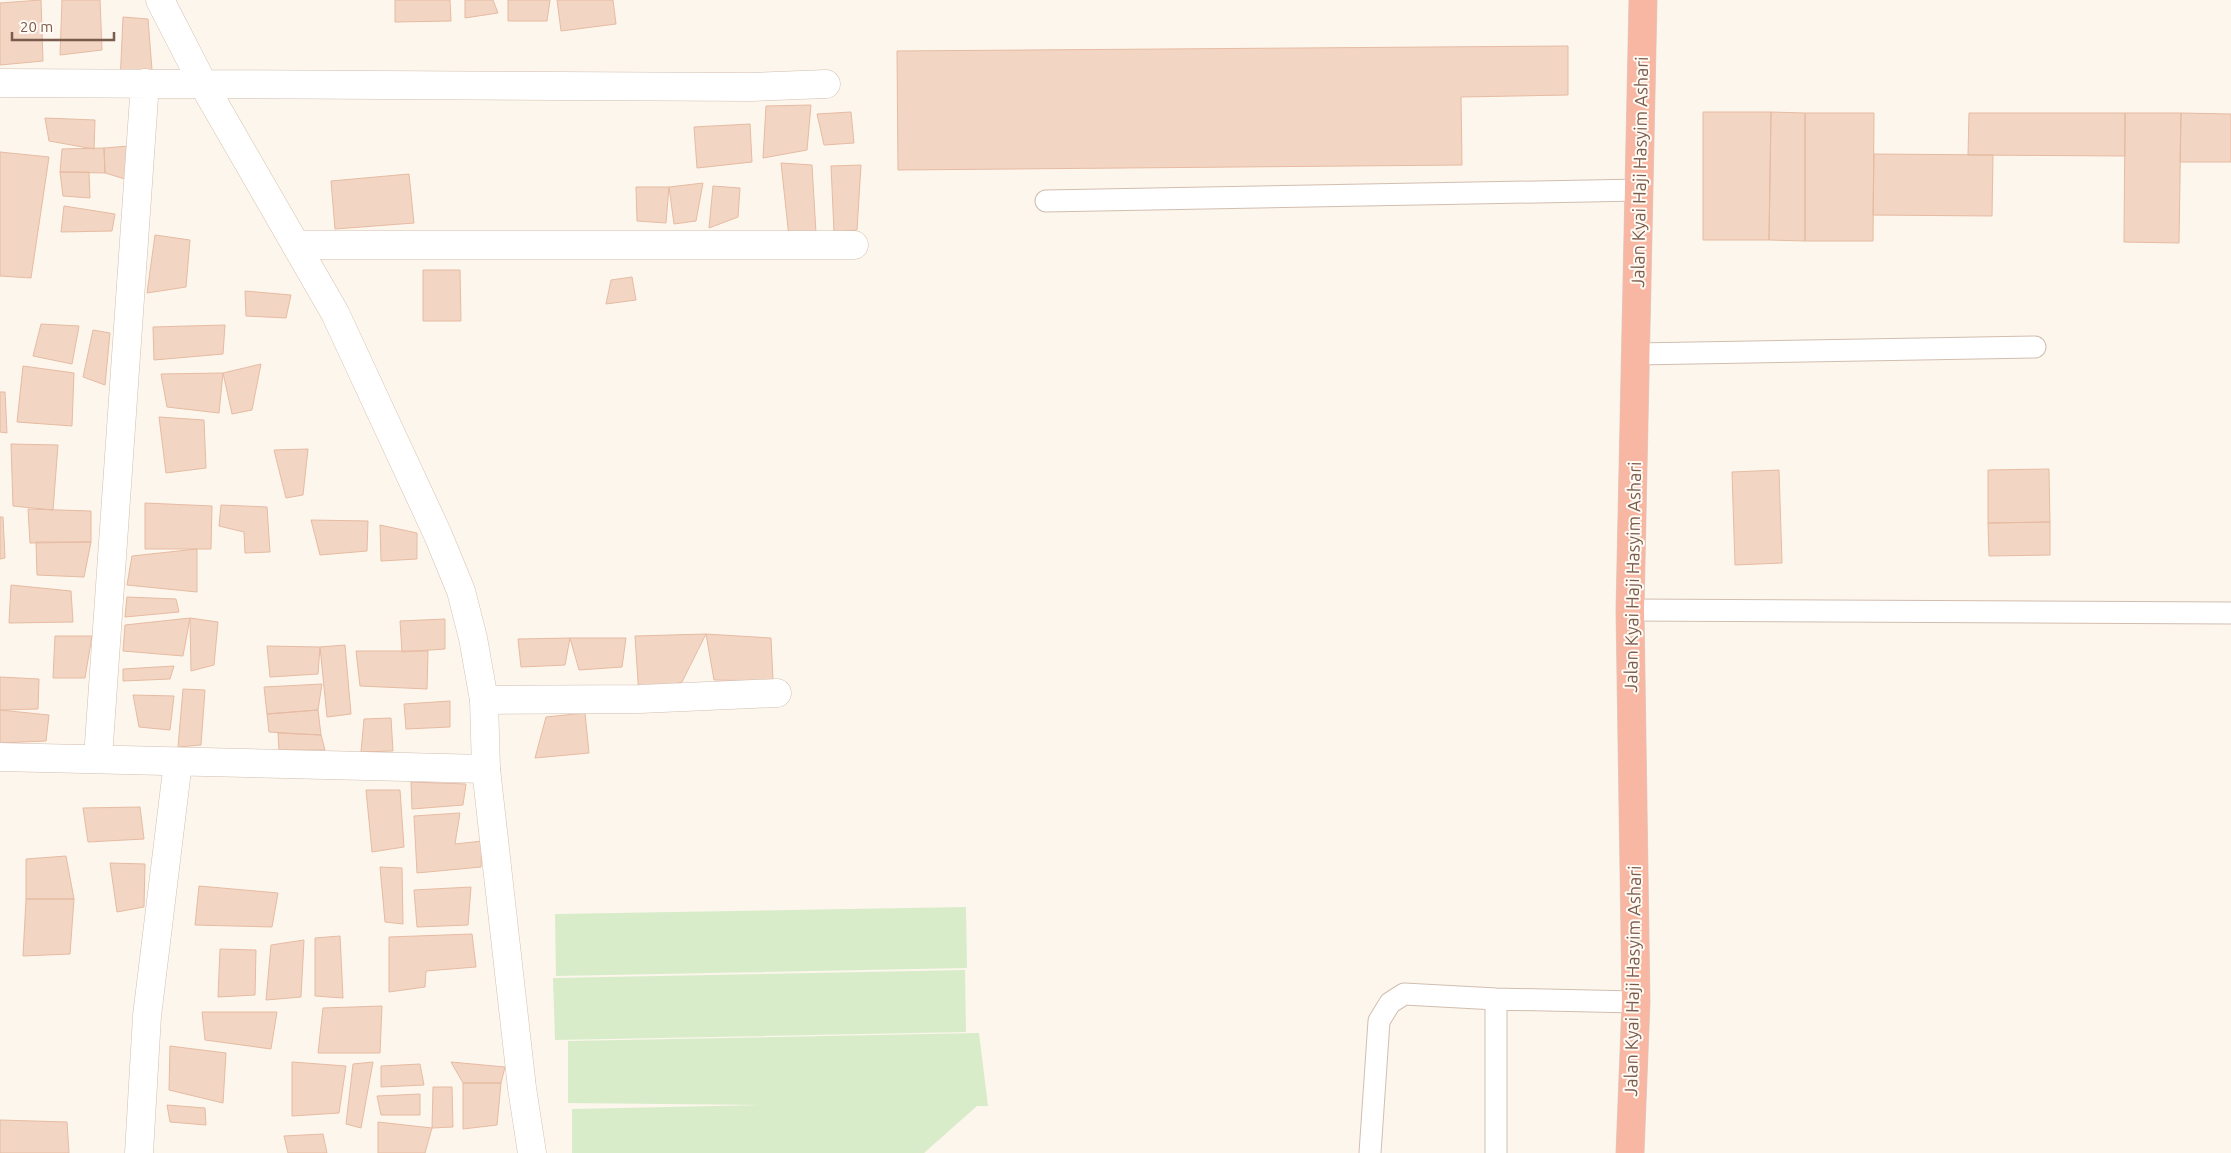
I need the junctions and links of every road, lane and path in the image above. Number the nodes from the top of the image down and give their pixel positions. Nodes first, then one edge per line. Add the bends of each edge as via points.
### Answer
1 (160, 0) edge
2 (1643, 0) edge
3 (145, 83) junction
4 (0, 84) edge
5 (203, 84) junction
6 (826, 84) dead end
7 (1640, 190) junction
8 (1046, 201) dead end
9 (296, 245) junction
10 (854, 245) dead end
11 (2035, 348) dead end
12 (1636, 354) junction
13 (1630, 610) junction
14 (2231, 613) edge
15 (778, 693) dead end
16 (484, 700) junction
17 (0, 757) edge
18 (98, 758) junction
19 (178, 762) junction
20 (486, 769) junction
21 (1496, 1000) junction
22 (1636, 1002) junction
23 (139, 1153) edge
24 (532, 1153) edge
25 (1370, 1153) edge
26 (1496, 1153) edge
27 (1630, 1153) edge

1 - 5 street
2 - 7 highway, Jalan Kyai Haji Hasyim Ashari
3 - 4 street
3 - 5 street
3 - 18 street
5 - 6 street via 742,87
5 - 9 street
7 - 8 lane
7 - 12 highway, Jalan Kyai Haji Hasyim Ashari
9 - 10 street
9 - 16 street via 335,313 438,535 463,600
11 - 12 lane
12 - 13 highway, Jalan Kyai Haji Hasyim Ashari
13 - 14 lane
13 - 22 highway, Jalan Kyai Haji Hasyim Ashari
15 - 16 street via 640,699
16 - 20 street
17 - 18 street
18 - 19 street
19 - 20 street
19 - 23 street via 147,1016
20 - 24 street
21 - 22 lane
21 - 25 lane via 1404,994 1390,1003 1379,1021
21 - 26 lane
22 - 27 highway, Jalan Kyai Haji Hasyim Ashari

